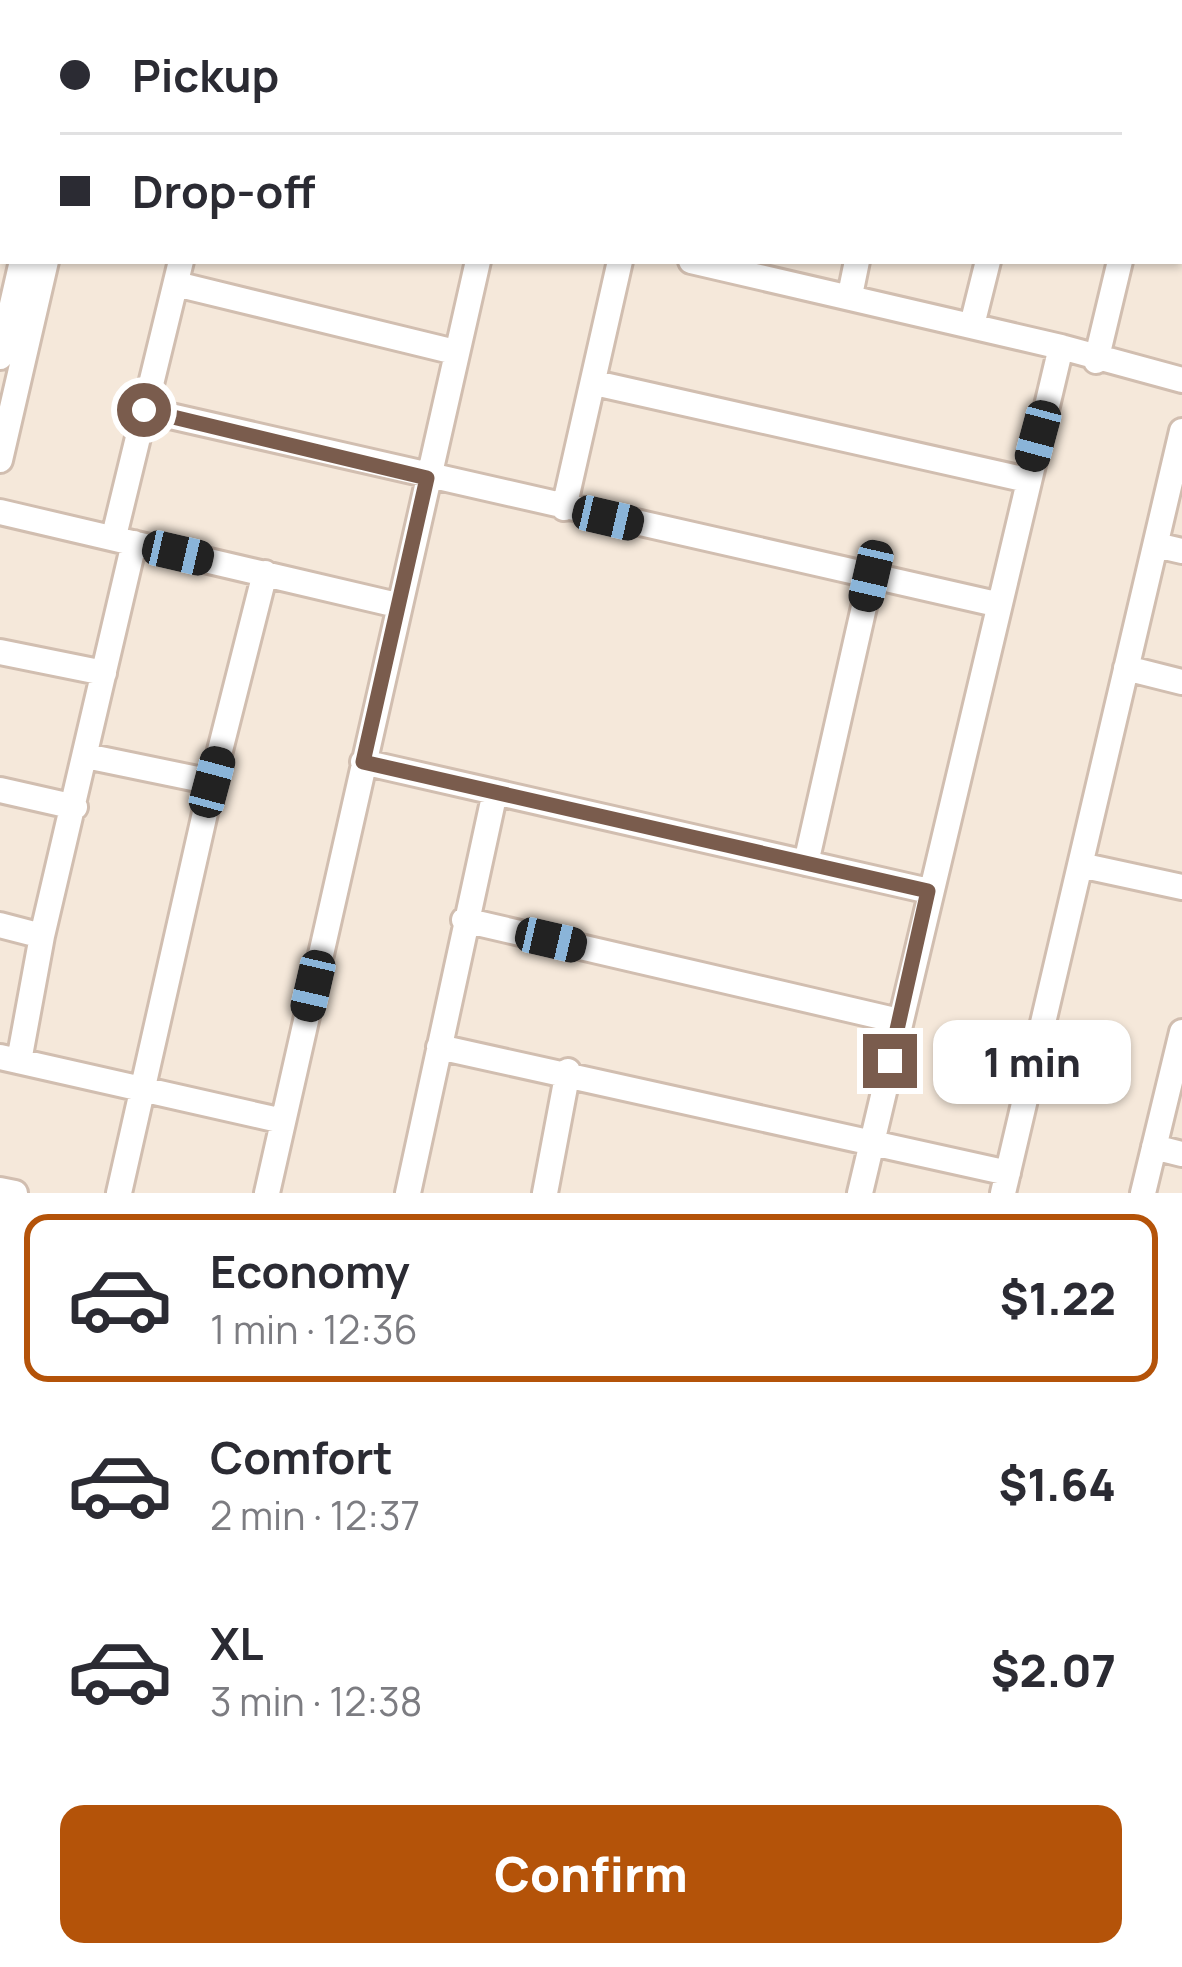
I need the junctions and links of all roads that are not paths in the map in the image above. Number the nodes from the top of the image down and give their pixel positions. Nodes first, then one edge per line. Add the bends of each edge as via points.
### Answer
1 (21, 264) edge
2 (45, 264) edge
3 (477, 264) edge
4 (619, 264) edge
5 (705, 264) edge
6 (856, 264) edge
7 (987, 264) edge
8 (1119, 264) edge
9 (179, 273) edge
10 (850, 296) junction
11 (972, 326) junction
12 (1061, 347) junction
13 (455, 352) junction
14 (0, 357) edge
15 (1096, 361) junction
16 (1182, 380) edge
17 (595, 383) junction
18 (144, 410) junction
19 (1182, 431) edge
20 (0, 460) edge
21 (427, 478) junction
22 (1027, 480) junction
23 (564, 508) junction
24 (0, 512) edge
25 (124, 539) junction
26 (1156, 545) junction
27 (1182, 551) edge
28 (265, 573) junction
29 (871, 576) junction
30 (996, 604) junction
31 (397, 605) junction
32 (0, 652) edge
33 (1126, 668) junction
34 (104, 673) junction
35 (1182, 682) edge
36 (86, 756) junction
37 (363, 762) junction
38 (212, 782) junction
39 (0, 790) edge
40 (495, 792) junction
41 (74, 807) junction
42 (806, 863) junction
43 (1080, 865) junction
44 (1182, 887) edge
45 (928, 891) junction
46 (464, 920) junction
47 (0, 925) edge
48 (42, 936) junction
49 (899, 1021) junction
50 (1182, 1032) edge
51 (440, 1047) junction
52 (10, 1059) edge
53 (568, 1071) junction
54 (143, 1088) junction
55 (283, 1120) junction
56 (872, 1141) junction
57 (1154, 1148) junction
58 (1182, 1154) edge
59 (1006, 1183) edge
60 (0, 1190) edge
61 (15, 1193) edge
62 (119, 1193) edge
63 (267, 1193) edge
64 (407, 1193) edge
65 (545, 1193) edge
66 (860, 1193) edge
67 (1143, 1193) edge

1 - 14 street
2 - 20 street
3 - 13 street
4 - 17 street
5 - 10 street
6 - 10 street
7 - 11 street
8 - 15 street
9 - 13 street
9 - 18 street
10 - 11 street
11 - 12 street
12 - 15 street
12 - 22 street
13 - 21 street
15 - 16 street
17 - 22 street
17 - 23 street
18 - 21 street
18 - 25 street
19 - 26 street
21 - 23 street
21 - 31 street
22 - 30 street
23 - 29 street
24 - 25 street
25 - 28 street
25 - 34 street
26 - 27 street
26 - 33 street
28 - 31 street
28 - 38 street
29 - 30 street
29 - 42 street
30 - 45 street
31 - 37 street
32 - 34 street
33 - 35 street
33 - 43 street
34 - 36 street
36 - 38 street
36 - 41 street
37 - 40 street
37 - 55 street
38 - 54 street
39 - 41 street
40 - 42 street
40 - 46 street
41 - 48 street
42 - 45 street
43 - 44 street
43 - 59 street
45 - 49 street
46 - 49 street
46 - 51 street
47 - 48 street
48 - 52 street
49 - 56 street
50 - 57 street
51 - 53 street
51 - 64 street
52 - 54 street
53 - 56 street
53 - 65 street
54 - 55 street
54 - 62 street
55 - 63 street
56 - 59 street
56 - 66 street
57 - 58 street
57 - 67 street
60 - 61 street

